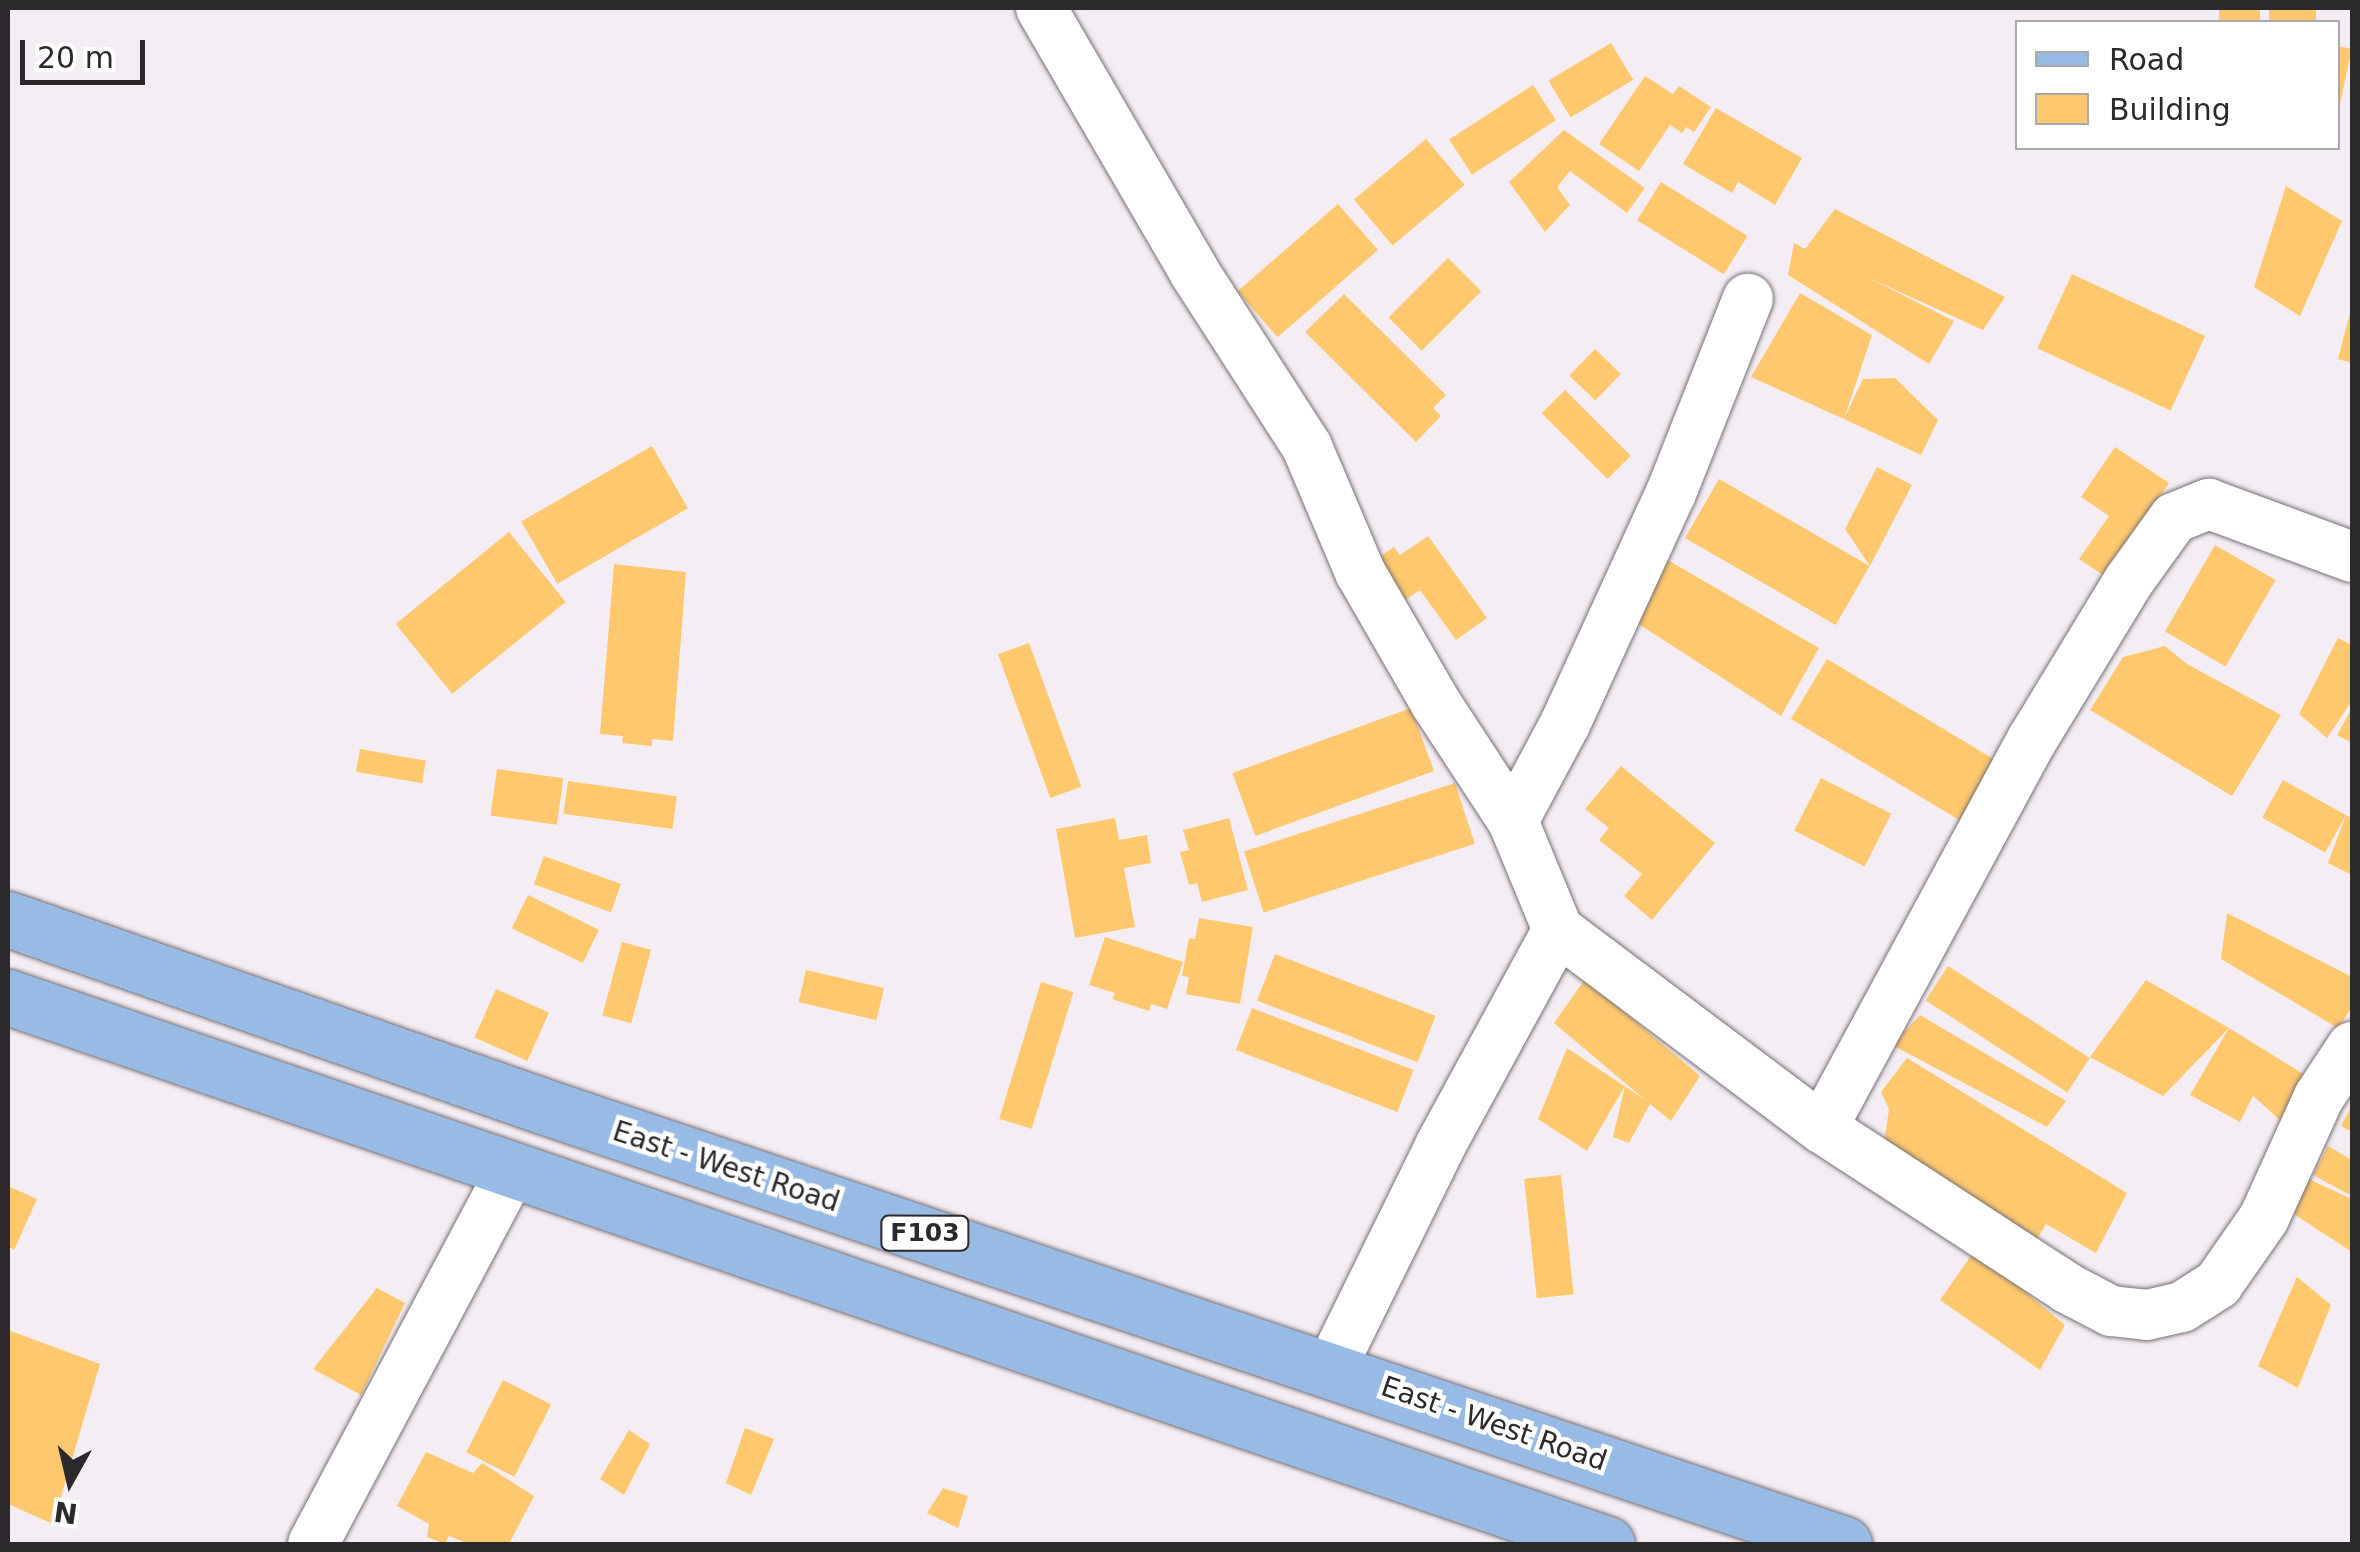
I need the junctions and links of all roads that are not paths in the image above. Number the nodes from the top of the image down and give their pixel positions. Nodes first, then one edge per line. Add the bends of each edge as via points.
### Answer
1 (1040, 8) edge
2 (1748, 299) dead end
3 (2352, 558) edge
4 (1513, 821) junction
5 (8, 920) edge
6 (1558, 930) junction
7 (8, 997) edge
8 (2352, 1047) edge
9 (1822, 1128) junction
10 (512, 1170) junction
11 (1331, 1368) junction
12 (313, 1544) edge
13 (1606, 1544) edge
14 (1844, 1544) edge

1 - 4 street via 1306,448 1360,572
2 - 4 street via 1671,493
3 - 9 street via 2209,504 2174,518 2032,740
4 - 6 street
5 - 11 main road, East - West Road / F103
6 - 9 street
6 - 11 street via 1440,1146
7 - 10 main road, F103
8 - 9 street via 2320,1097 2264,1218 2218,1284 2182,1307 2148,1316 2111,1311 2067,1288
10 - 12 street
10 - 13 main road, F103
11 - 14 main road, East - West Road / F103

